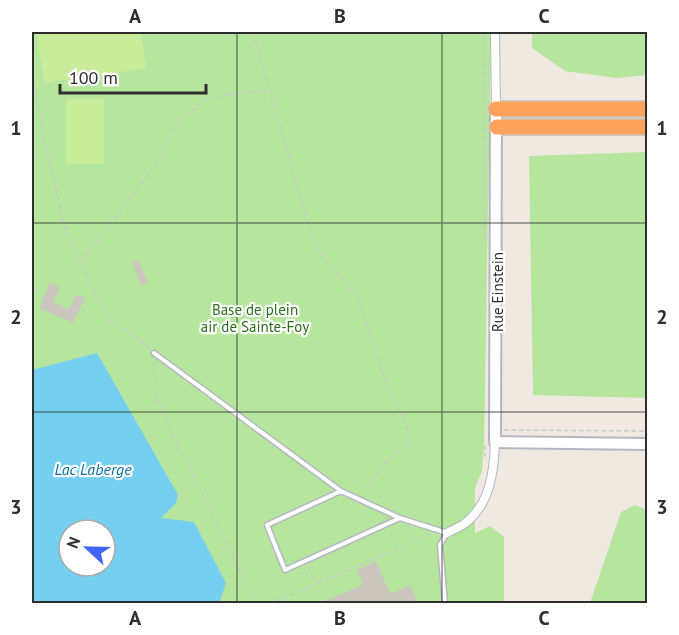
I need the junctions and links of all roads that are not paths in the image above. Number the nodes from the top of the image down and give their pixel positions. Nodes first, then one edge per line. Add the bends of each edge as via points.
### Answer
1 (495, 32) edge
2 (496, 109) junction
3 (648, 109) edge
4 (496, 127) junction
5 (648, 127) edge
6 (154, 353) road end
7 (490, 442) junction
8 (648, 444) edge
9 (341, 491) junction
10 (400, 518) junction
11 (447, 533) junction
12 (445, 603) edge

1 - 2 street, Rue Einstein
2 - 3 highway
2 - 4 street, Rue Einstein
4 - 5 highway
4 - 7 street, Rue Einstein
6 - 9 lane
7 - 8 street
7 - 11 street, Rue Einstein via 492,475 482,504 464,524
9 - 10 lane
9 - 10 lane via 267,525 285,570
10 - 11 lane
11 - 12 lane via 440,545

